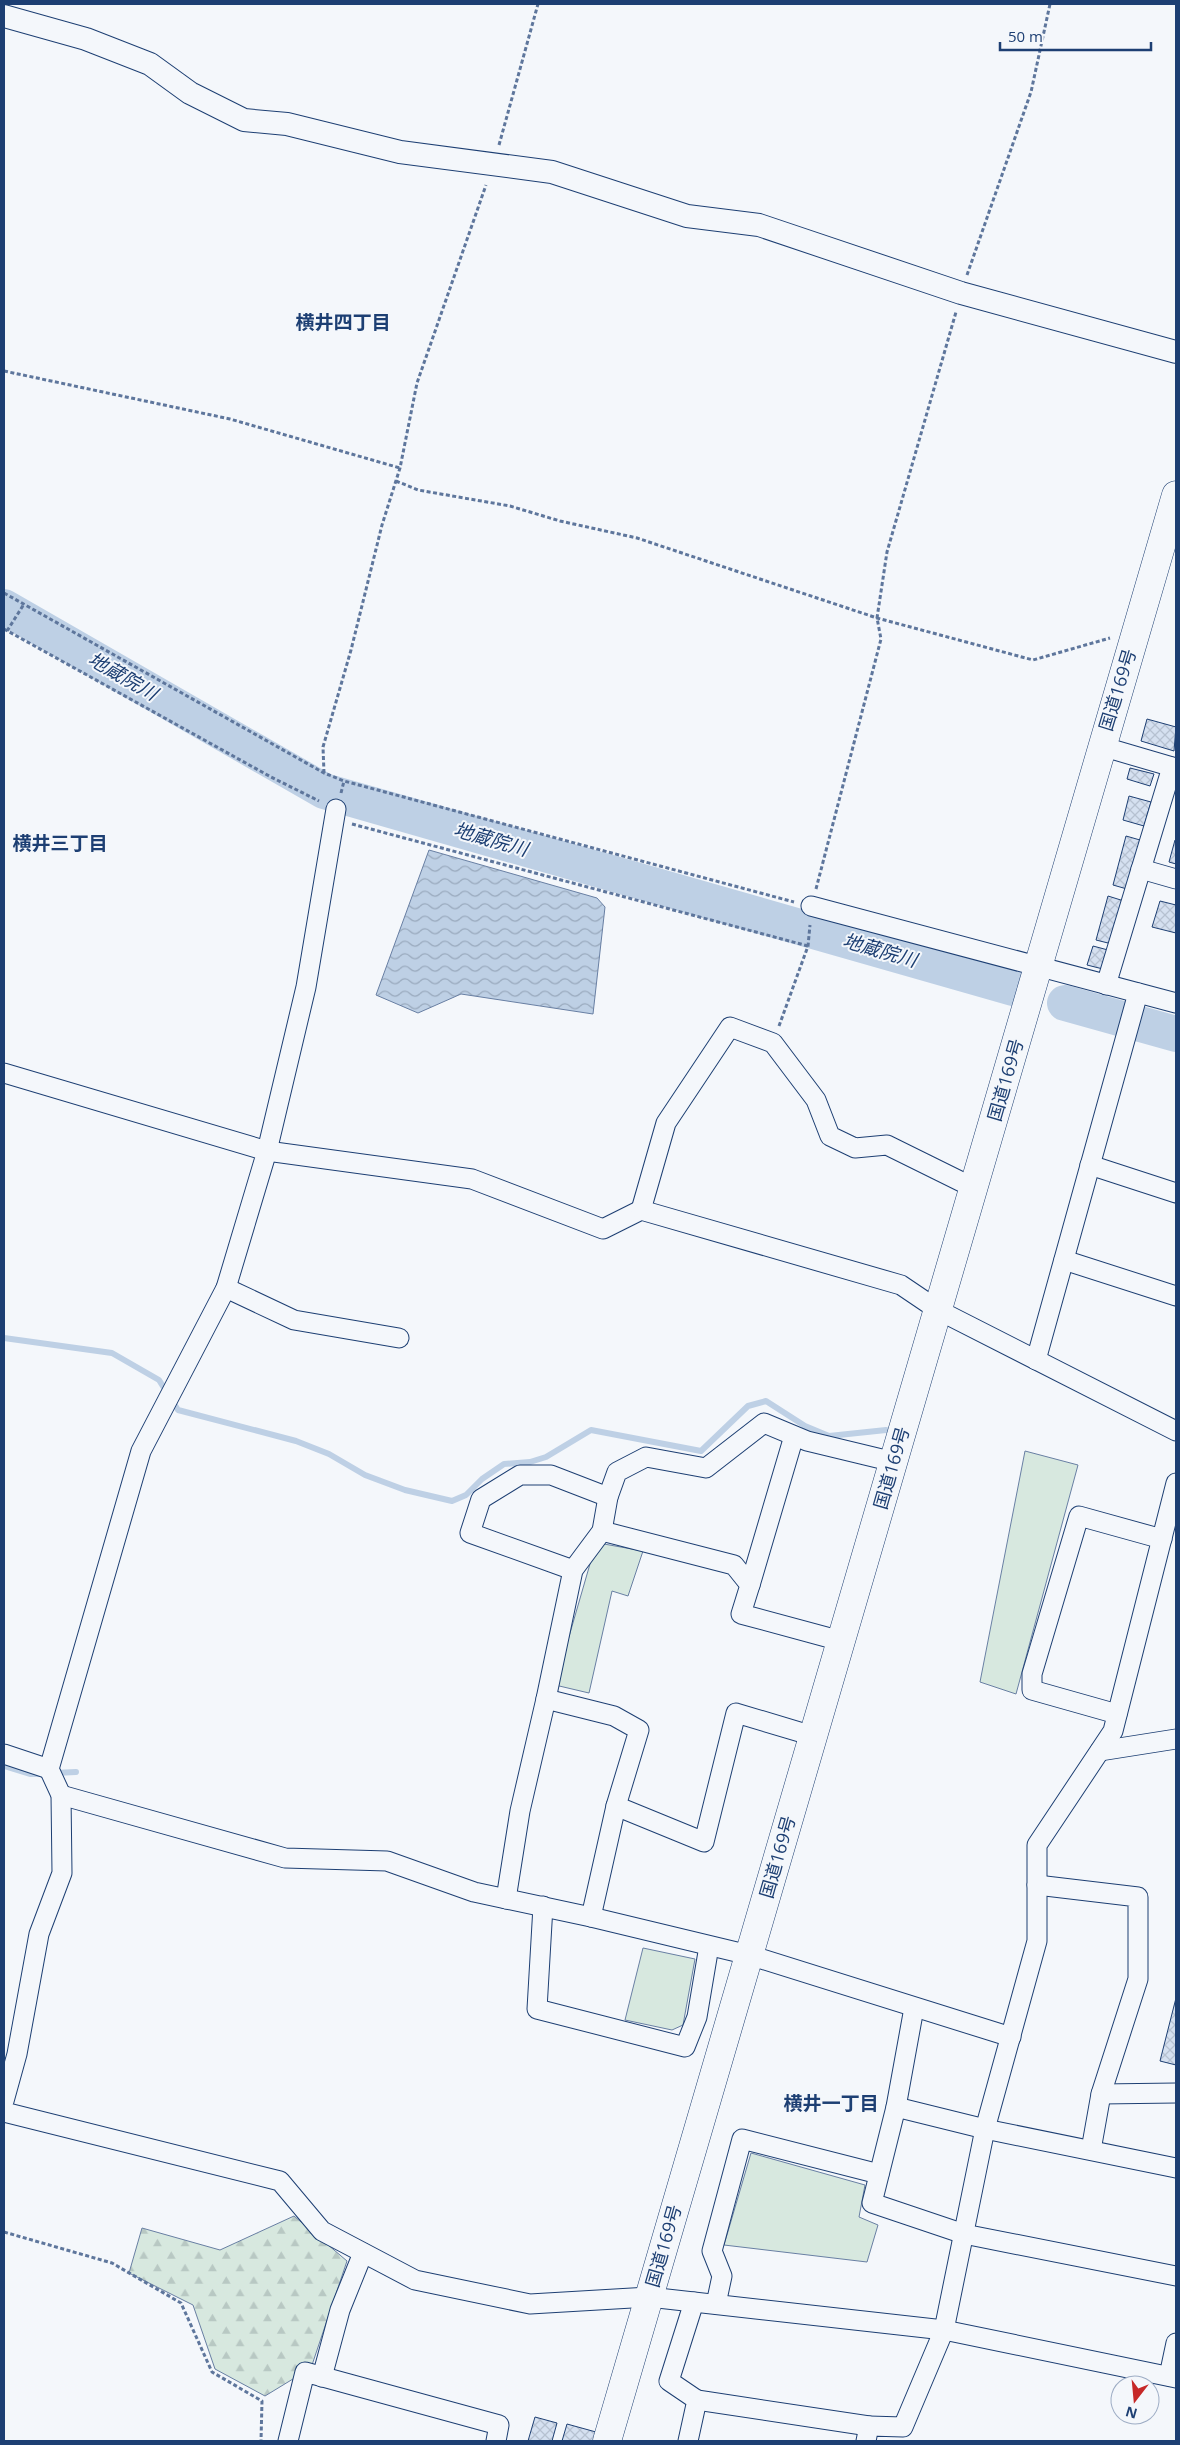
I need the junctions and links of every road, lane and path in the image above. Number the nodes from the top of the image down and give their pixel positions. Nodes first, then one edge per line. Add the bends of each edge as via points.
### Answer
1 (538, 4) edge
2 (1050, 4) edge
3 (4, 16) edge
4 (494, 164) junction
5 (961, 293) junction
6 (1176, 352) edge
7 (4, 371) edge
8 (400, 468) junction
9 (396, 480) junction
10 (1176, 495) edge
11 (4, 593) edge
12 (24, 604) junction
13 (877, 618) junction
14 (7, 630) edge
15 (1137, 631) junction
16 (1101, 746) junction
17 (1174, 767) edge
18 (324, 773) junction
19 (344, 781) junction
20 (342, 788) dead end
21 (335, 814) junction
22 (1141, 869) junction
23 (1176, 879) edge
24 (811, 906) junction
25 (808, 946) junction
26 (1038, 968) junction
27 (1106, 985) junction
28 (1138, 993) junction
29 (1176, 1003) edge
30 (773, 1043) junction
31 (4, 1074) edge
32 (267, 1151) junction
33 (1090, 1165) junction
34 (974, 1188) junction
35 (1176, 1194) edge
36 (641, 1210) junction
37 (1064, 1260) junction
38 (226, 1288) junction
39 (1176, 1296) edge
40 (938, 1310) junction
41 (399, 1338) dead end
42 (1036, 1360) junction
43 (1176, 1431) edge
44 (794, 1436) junction
45 (894, 1462) junction
46 (1176, 1483) edge
47 (608, 1497) junction
48 (602, 1531) junction
49 (1162, 1538) junction
50 (573, 1570) junction
51 (750, 1585) junction
52 (841, 1641) junction
53 (546, 1699) junction
54 (1117, 1714) junction
55 (813, 1736) junction
56 (1176, 1739) edge
57 (1100, 1751) junction
58 (4, 1754) edge
59 (49, 1769) junction
60 (61, 1795) junction
61 (616, 1806) junction
62 (1037, 1884) junction
63 (506, 1899) junction
64 (543, 1906) junction
65 (591, 1917) junction
66 (709, 1946) junction
67 (749, 1955) junction
68 (914, 2008) junction
69 (1011, 2037) junction
70 (1176, 2093) edge
71 (1101, 2094) junction
72 (4, 2101) edge
73 (896, 2107) junction
74 (4, 2112) edge
75 (985, 2128) junction
76 (1091, 2150) junction
77 (1176, 2168) edge
78 (879, 2174) junction
79 (4, 2232) edge
80 (964, 2234) junction
81 (363, 2252) junction
82 (1176, 2276) edge
83 (649, 2297) junction
84 (694, 2302) junction
85 (716, 2304) junction
86 (944, 2330) junction
87 (1176, 2343) edge
88 (322, 2377) junction
89 (1173, 2377) edge
90 (697, 2400) junction
91 (868, 2434) edge
92 (261, 2441) edge
93 (288, 2441) edge
94 (496, 2441) edge
95 (607, 2441) edge
96 (688, 2441) edge

1 - 4 path
2 - 5 path via 1031,92
3 - 4 street via 86,39 150,64 190,94 244,120 287,124 400,152
4 - 5 street via 552,172 687,216 759,225
4 - 8 path via 418,383
5 - 6 street
5 - 13 path via 886,552
7 - 8 path via 230,420
8 - 9 path
9 - 13 path via 418,490 510,506 637,538
9 - 18 path via 323,747
10 - 15 highway, 国道169号
11 - 12 path
12 - 14 path
12 - 18 path
13 - 15 path via 1033,660
13 - 24 path via 881,639
14 - 21 path
15 - 16 highway, 国道169号
16 - 17 street
16 - 26 highway, 国道169号
17 - 22 street
18 - 19 path
19 - 20 path
19 - 24 path
21 - 25 path
21 - 32 street via 306,987
22 - 23 street
22 - 27 street
24 - 25 path
24 - 26 street
25 - 30 path
26 - 27 street
26 - 34 highway, 国道169号
27 - 28 street
28 - 29 street
28 - 33 street
30 - 34 street via 816,1100 830,1136 855,1148 887,1145
30 - 36 street via 730,1027 666,1123
31 - 32 street
32 - 36 street via 472,1179 603,1229
32 - 38 street
33 - 35 street
33 - 37 street
34 - 40 highway, 国道169号
36 - 40 street via 901,1285
37 - 39 street
37 - 42 street
38 - 41 street via 294,1320
38 - 59 street via 141,1451
40 - 42 street
40 - 45 highway, 国道169号
42 - 43 street
44 - 45 street
44 - 47 street via 764,1423 706,1468 646,1457 617,1472
44 - 51 street
45 - 52 highway, 国道169号
46 - 49 street
47 - 48 street
47 - 50 street via 551,1475 520,1475 481,1499 470,1533
48 - 50 street
48 - 51 street via 734,1565
49 - 54 street
49 - 54 street via 1079,1516 1032,1674 1032,1690
50 - 53 street
51 - 52 street via 741,1614
52 - 55 highway, 国道169号
53 - 61 street via 614,1716 639,1730
53 - 63 street via 520,1811
54 - 57 street via 1113,1731
55 - 61 street via 736,1712 704,1842
55 - 67 highway, 国道169号
56 - 57 street
57 - 62 street via 1037,1844
58 - 59 street
59 - 60 street
60 - 63 street via 285,1858 387,1861 474,1892
60 - 72 street via 62,1873 39,1934 17,2054
61 - 65 street
62 - 69 street via 1037,1941
62 - 71 street via 1138,1897 1138,1979
63 - 64 street
64 - 65 street
64 - 66 street via 537,2008 684,2047 697,2017
65 - 66 street
66 - 67 street
67 - 68 street
67 - 83 highway, 国道169号
68 - 69 street
68 - 73 street
69 - 75 street
70 - 71 street
71 - 76 street
73 - 75 street
73 - 78 street
74 - 81 street via 280,2182 322,2231
75 - 76 street
75 - 80 street
76 - 77 street
78 - 80 street via 872,2203
78 - 85 street via 742,2139 712,2251 722,2276
79 - 92 path via 112,2263 181,2303 212,2372 262,2401
80 - 82 street
80 - 86 street
81 - 83 street via 415,2280 530,2304
81 - 88 street via 340,2310
83 - 84 street
83 - 95 highway, 国道169号
84 - 85 street
84 - 90 street via 669,2381
85 - 86 street
86 - 89 street
86 - 91 street via 903,2426
87 - 89 street
88 - 93 street via 305,2372
88 - 94 street via 500,2425
90 - 91 street
90 - 96 street

